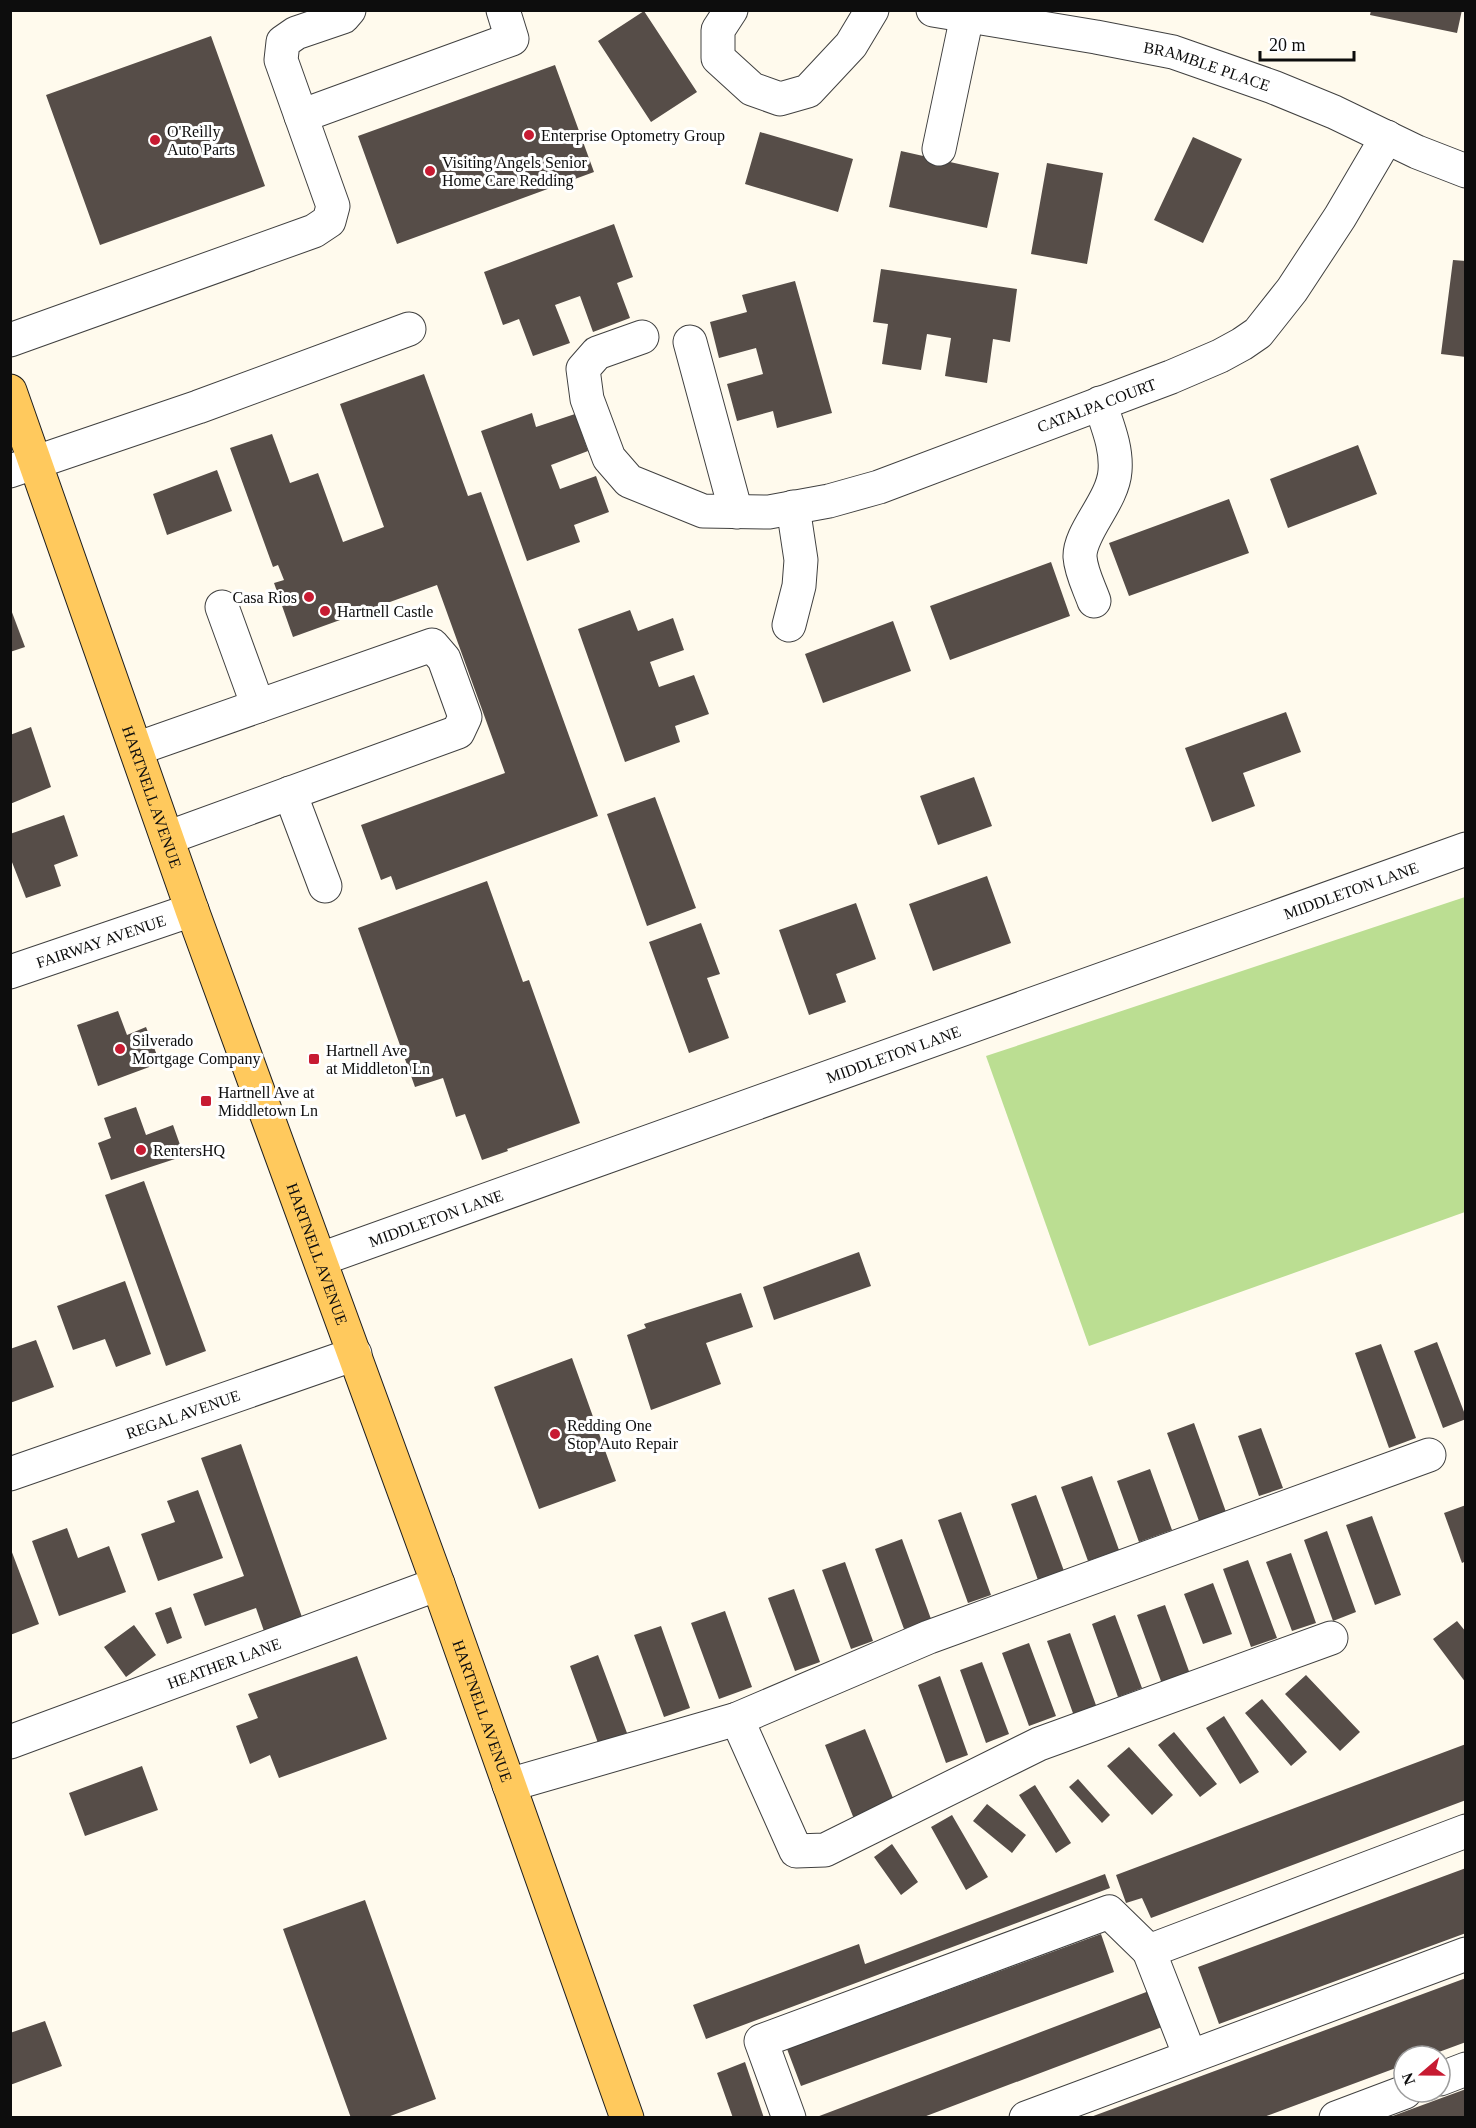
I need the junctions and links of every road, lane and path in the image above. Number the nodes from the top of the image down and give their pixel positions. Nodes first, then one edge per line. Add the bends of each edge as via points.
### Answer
1 (349, 10) edge
2 (503, 10) edge
3 (730, 10) edge
4 (872, 10) edge
5 (933, 10) edge
6 (967, 16) junction
7 (301, 116) junction
8 (1387, 137) junction
9 (939, 149) dead end
10 (1466, 171) edge
11 (409, 329) dead end
12 (642, 337) dead end
13 (10, 340) edge
14 (690, 342) dead end
15 (10, 391) edge
16 (1100, 403) junction
17 (23, 467) edge
18 (793, 507) junction
19 (736, 512) junction
20 (1094, 601) dead end
21 (222, 607) dead end
22 (789, 625) dead end
23 (258, 706) junction
24 (136, 749) junction
25 (290, 793) junction
26 (167, 838) junction
27 (1466, 849) edge
28 (325, 886) dead end
29 (192, 909) junction
30 (10, 972) edge
31 (321, 1259) junction
32 (354, 1354) junction
33 (1430, 1455) dead end
34 (10, 1474) edge
35 (438, 1584) junction
36 (1331, 1638) dead end
37 (736, 1719) junction
38 (10, 1742) edge
39 (509, 1785) junction
40 (1466, 1830) edge
41 (1149, 1951) junction
42 (1466, 1954) edge
43 (1191, 2056) junction
44 (1392, 2097) edge
45 (627, 2118) edge
46 (789, 2118) edge
47 (1026, 2118) edge
48 (1336, 2118) edge

1 - 7 street via 343,17 296,33 283,42 281,60
2 - 7 street via 512,39
3 - 4 street via 718,30 718,57 752,89 780,99 808,91 851,45
5 - 6 street, BRAMBLE PLACE
6 - 8 street, BRAMBLE PLACE via 1173,52 1273,87
6 - 9 street
7 - 13 street via 333,206 329,221 314,231
8 - 10 street, BRAMBLE PLACE
8 - 16 street, CATALPA COURT via 1292,290 1258,333 1220,356
11 - 17 street
12 - 19 street, CATALPA COURT via 597,353 582,369 587,399 609,458 629,481 703,511
14 - 19 street
15 - 17 main road, HARTNELL AVENUE
16 - 18 street, CATALPA COURT via 879,486
16 - 20 street via 1115,448 1116,472 1108,498 1084,539 1080,555
17 - 24 main road, HARTNELL AVENUE
18 - 19 street, CATALPA COURT
18 - 22 street via 801,560
21 - 23 street
23 - 24 street
23 - 25 street via 432,645 444,658 465,717 458,732
24 - 26 main road, HARTNELL AVENUE
25 - 26 street
25 - 28 street
26 - 29 main road, HARTNELL AVENUE
27 - 31 street, MIDDLETON LANE
29 - 30 street, FAIRWAY AVENUE
29 - 31 main road, HARTNELL AVENUE
31 - 32 main road, HARTNELL AVENUE
32 - 34 street, REGAL AVENUE
32 - 35 main road, HARTNELL AVENUE
33 - 37 street via 928,1637
35 - 38 street, HEATHER LANE
35 - 39 main road, HARTNELL AVENUE
36 - 37 street via 1039,1744 825,1850 796,1851
37 - 39 street
39 - 45 main road, HARTNELL AVENUE
40 - 41 street
41 - 43 street
41 - 46 street via 1109,1912 761,2041
42 - 43 street
43 - 47 street
44 - 48 street

